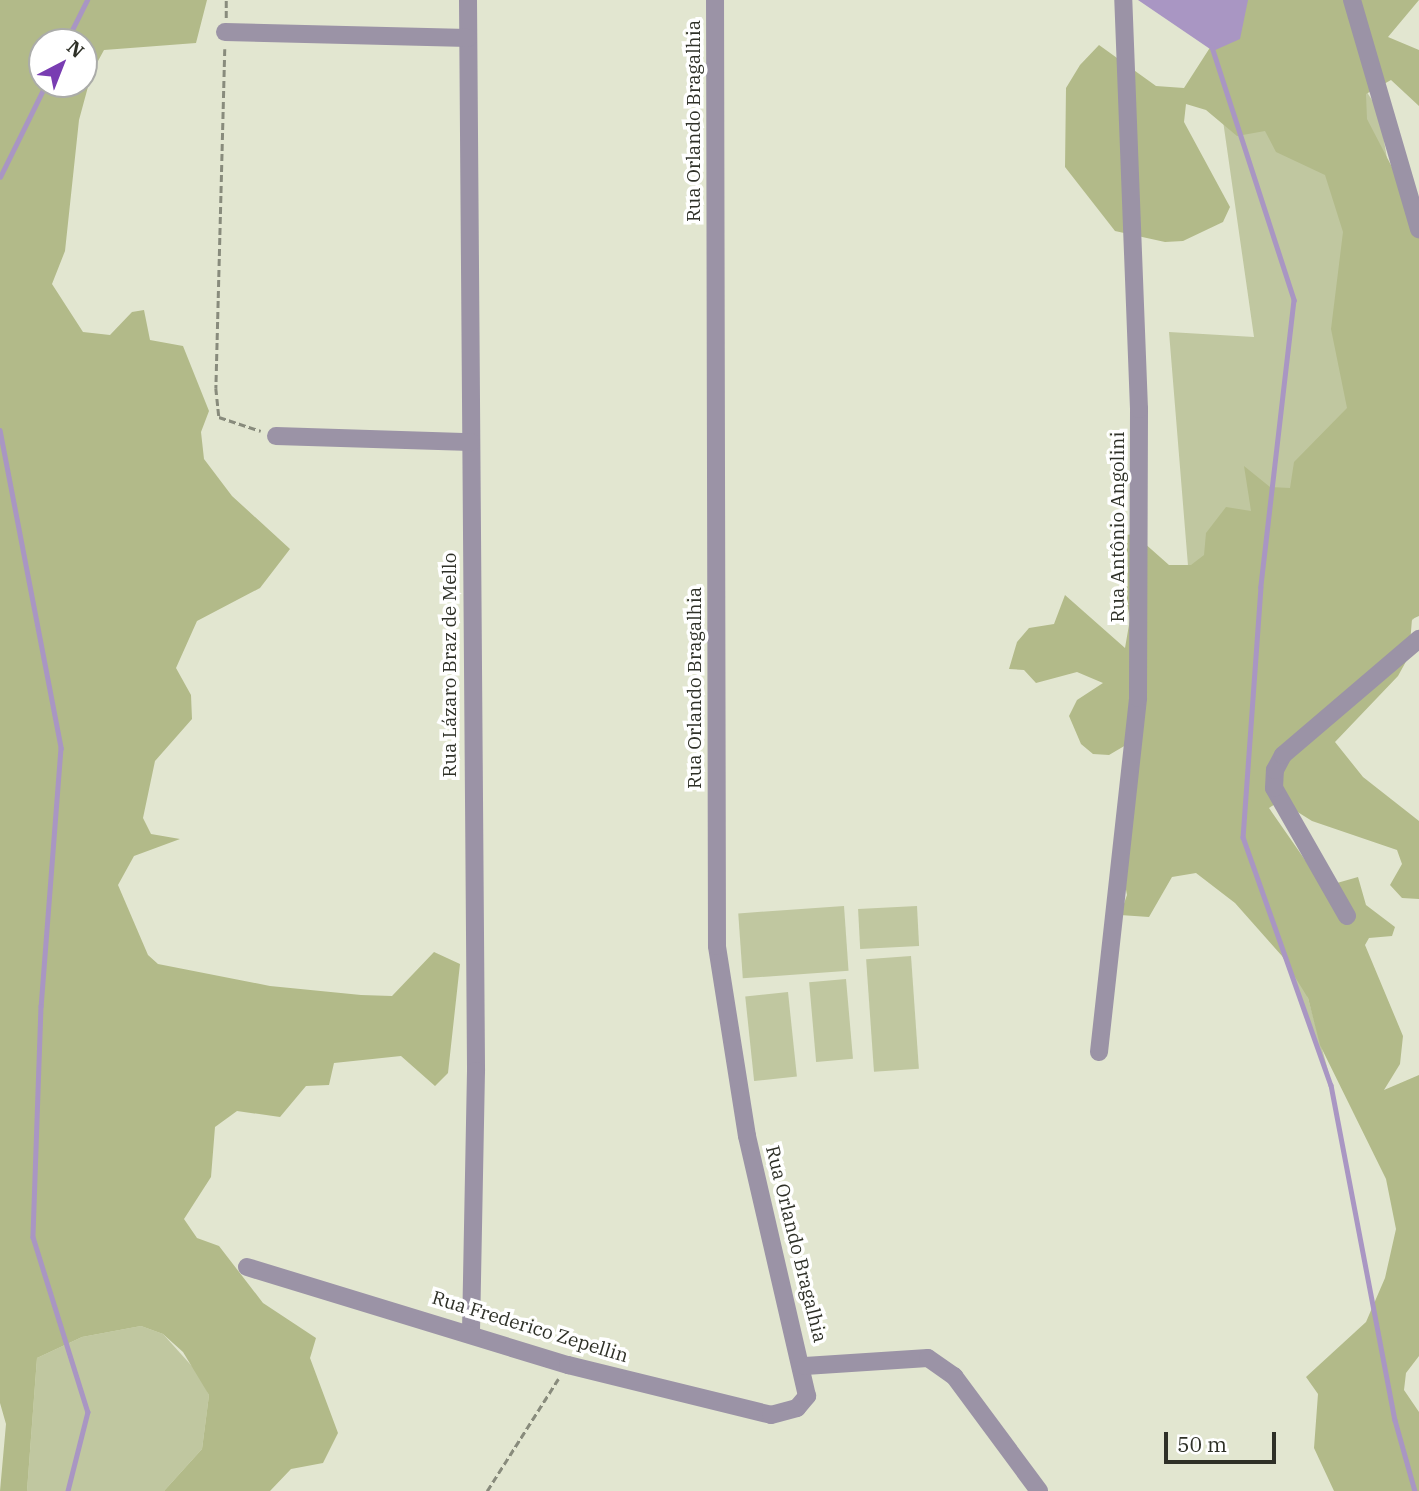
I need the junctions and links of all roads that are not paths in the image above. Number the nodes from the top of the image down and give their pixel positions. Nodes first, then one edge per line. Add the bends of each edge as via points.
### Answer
1 (468, 0) edge
2 (715, 0) edge
3 (1123, 0) edge
4 (1352, 0) edge
5 (225, 32) road end
6 (468, 38) junction
7 (1419, 229) edge
8 (276, 436) road end
9 (471, 442) junction
10 (1419, 639) edge
11 (1347, 916) dead end
12 (1100, 1052) dead end
13 (247, 1267) dead end
14 (471, 1331) junction
15 (805, 1366) junction
16 (1039, 1491) edge

1 - 6 street, Rua Lázaro Braz de Mello
2 - 15 street, Rua Orlando Bragalhia via 717,947 747,1136
3 - 12 street, Rua Antônio Angolini via 1139,409 1138,698
4 - 7 street
5 - 6 street
6 - 9 street, Rua Lázaro Braz de Mello
8 - 9 street
9 - 14 street, Rua Lázaro Braz de Mello via 476,1072
10 - 11 street via 1283,755 1275,769 1274,788
13 - 14 street, Rua Frederico Zepellin
14 - 15 street, Rua Frederico Zepellin via 568,1365 771,1415 804,1402
15 - 16 street via 928,1358 954,1376

